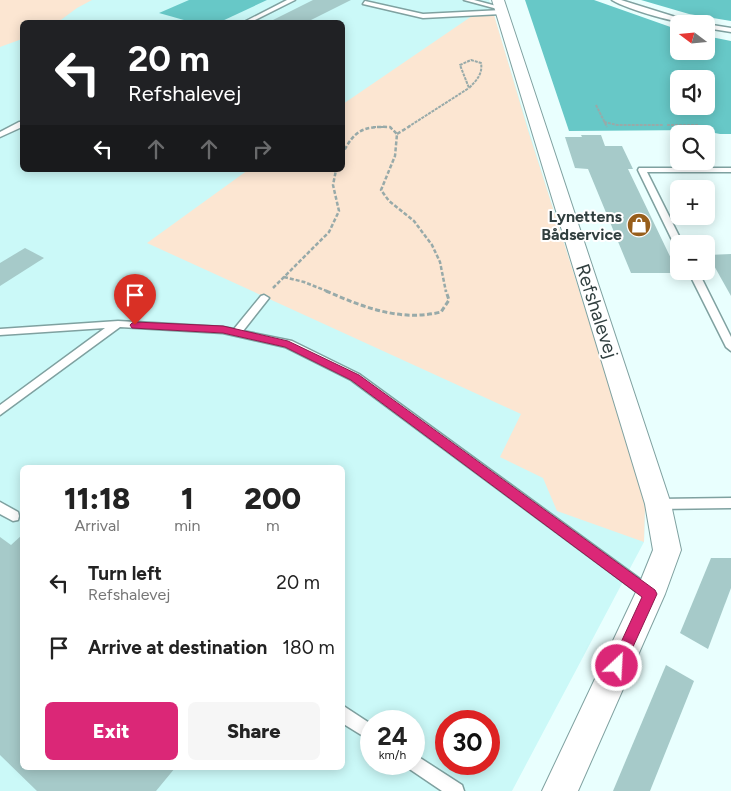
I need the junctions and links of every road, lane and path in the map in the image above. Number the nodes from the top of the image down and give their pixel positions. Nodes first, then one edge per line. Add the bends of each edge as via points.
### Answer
1 (292, 0) edge
2 (467, 0) edge
3 (615, 0) edge
4 (365, 3) dead end
5 (500, 7) edge
6 (670, 17) edge
7 (251, 20) edge
8 (715, 27) edge
9 (731, 30) edge
10 (469, 88) junction
11 (596, 105) dead end
12 (604, 122) junction
13 (20, 125) edge
14 (662, 125) dead end
15 (607, 127) dead end
16 (397, 134) junction
17 (0, 135) edge
18 (345, 148) edge
19 (731, 170) edge
20 (335, 172) edge
21 (674, 235) edge
22 (698, 280) edge
23 (264, 298) dead end
24 (118, 324) junction
25 (0, 332) edge
26 (236, 332) junction
27 (731, 347) edge
28 (0, 411) edge
29 (731, 503) edge
30 (658, 504) junction
31 (0, 506) edge
32 (13, 516) dead end
33 (650, 594) junction
34 (345, 715) edge
35 (360, 725) edge
36 (425, 770) edge
37 (456, 791) edge
38 (560, 791) edge

1 - 7 lane
2 - 5 lane
3 - 6 lane
4 - 5 lane via 423,16
5 - 30 street, Refshalevej
8 - 9 lane
10 - 10 path via 478,79 482,68 481,63 472,60 460,65
10 - 16 path
11 - 12 path
12 - 14 path via 617,126
12 - 15 path
13 - 17 lane
16 - 18 path via 390,127 358,130
16 - 20 path via 395,156 381,190 387,201 405,213 436,252 448,300 441,312 425,317 405,316 364,306 300,279 284,277 329,232 339,211 332,185
19 - 21 lane via 642,170
22 - 27 lane
23 - 26 lane
24 - 25 lane
24 - 26 lane
24 - 28 lane
26 - 33 lane via 288,344 355,378
29 - 30 lane
30 - 33 street, Refshalevej via 668,550
31 - 32 lane
33 - 38 street, Refshalevej
34 - 35 lane
36 - 37 lane

